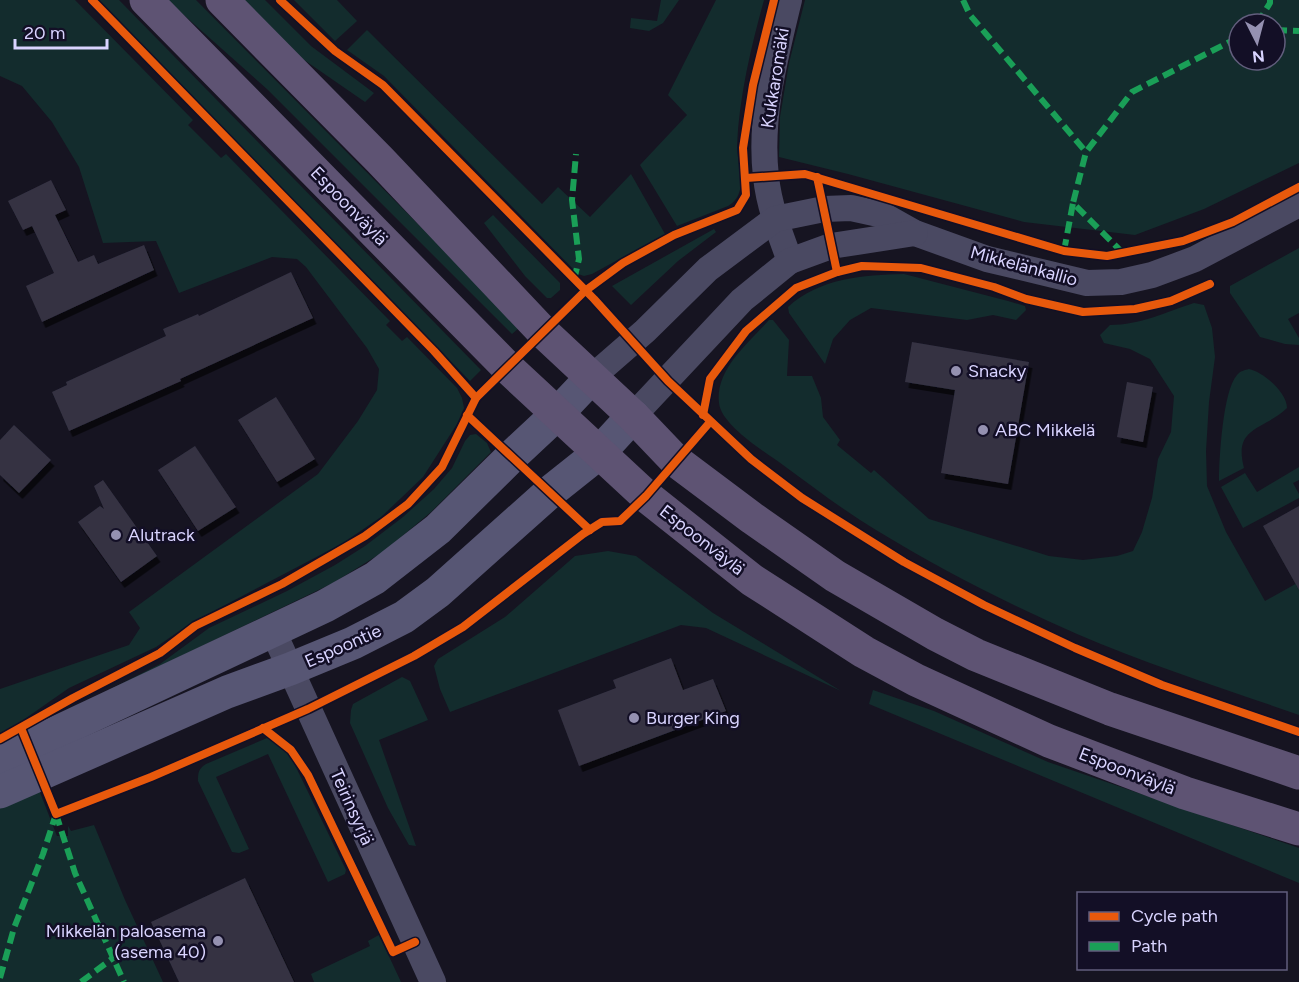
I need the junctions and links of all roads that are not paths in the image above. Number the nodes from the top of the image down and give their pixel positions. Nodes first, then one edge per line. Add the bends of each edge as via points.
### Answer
1 (146, 0) edge
2 (222, 0) edge
3 (789, 0) edge
4 (1299, 204) edge
5 (775, 219) junction
6 (915, 233) junction
7 (790, 261) junction
8 (591, 378) junction
9 (558, 414) junction
10 (633, 416) junction
11 (599, 453) junction
12 (273, 631) junction
13 (290, 669) junction
14 (0, 759) edge
15 (1299, 773) edge
16 (0, 792) edge
17 (1299, 829) edge
18 (433, 982) edge

1 - 9 main road, Espoonväylä
2 - 8 main road
3 - 5 street, Kukkaromäki via 764,116 766,177
4 - 6 street, Mikkelänkallio via 1195,260 1121,282 1087,283 987,259
5 - 6 street, Mikkelänkallio via 851,208 883,215
5 - 7 street, Kukkaromäki
5 - 8 street, Mikkelänkallio via 708,269
6 - 7 street, Mikkelänkallio via 831,246
7 - 10 street, Mikkelänkallio via 742,300
8 - 9 main road
8 - 10 main road
9 - 11 main road, Espoonväylä
9 - 12 main road via 408,553 375,578
10 - 11 main road, Espoontie
10 - 15 main road via 676,461 752,518 835,576 935,634 976,655 1110,709
11 - 13 main road, Espoontie via 404,617
11 - 17 main road, Espoonväylä via 646,496 752,580 864,652 916,680 1049,741 1185,793
12 - 13 street, Teirinsyrjä
12 - 14 main road
13 - 16 main road, Espoontie via 227,692
13 - 18 street, Teirinsyrjä

